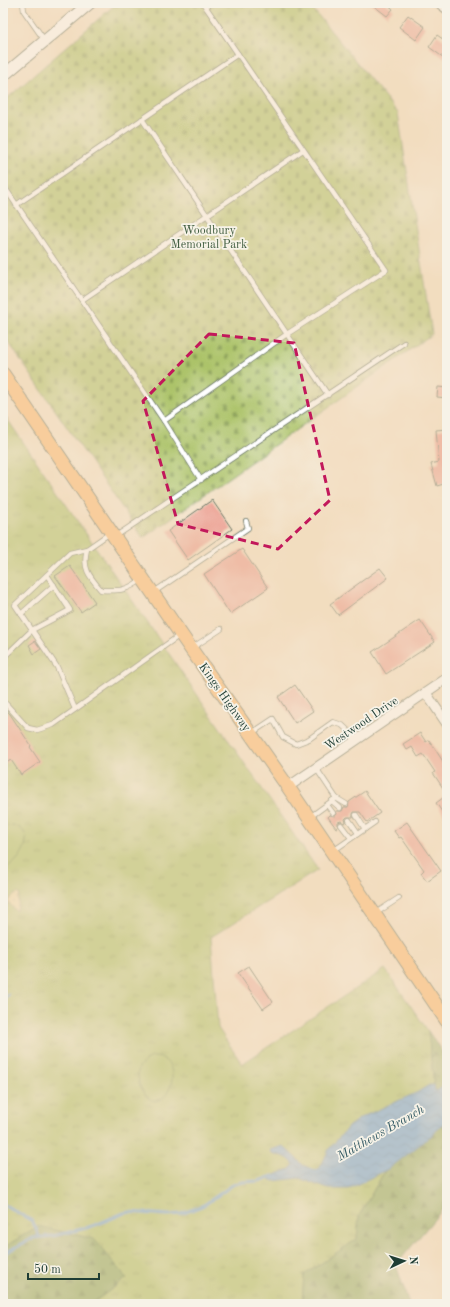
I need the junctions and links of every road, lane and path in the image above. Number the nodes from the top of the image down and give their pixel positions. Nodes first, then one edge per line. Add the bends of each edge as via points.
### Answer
1 (23, 3) edge
2 (90, 3) edge
3 (203, 3) edge
4 (439, 3) edge
5 (447, 9) edge
6 (44, 41) junction
7 (238, 54) junction
8 (3, 76) edge
9 (142, 119) junction
10 (303, 150) junction
11 (3, 185) edge
12 (16, 204) junction
13 (206, 215) junction
14 (82, 300) junction
15 (287, 334) junction
16 (404, 343) dead end
17 (3, 374) edge
18 (328, 394) junction
19 (164, 421) junction
20 (201, 480) junction
21 (246, 521) dead end
22 (113, 535) junction
23 (87, 549) junction
24 (47, 575) junction
25 (143, 578) junction
26 (54, 585) junction
27 (153, 592) junction
28 (21, 614) junction
29 (221, 629) dead end
30 (32, 630) junction
31 (181, 634) junction
32 (191, 649) junction
33 (3, 658) edge
34 (447, 678) edge
35 (426, 692) junction
36 (3, 703) edge
37 (75, 709) junction
38 (447, 724) edge
39 (250, 734) junction
40 (357, 739) junction
41 (316, 768) junction
42 (288, 787) junction
43 (334, 799) junction
44 (346, 804) dead end
45 (326, 805) junction
46 (340, 808) dead end
47 (333, 813) dead end
48 (356, 815) dead end
49 (309, 818) junction
50 (349, 820) dead end
51 (375, 822) dead end
52 (341, 825) dead end
53 (365, 829) junction
54 (358, 833) junction
55 (351, 838) junction
56 (332, 852) junction
57 (399, 898) dead end
58 (374, 914) junction
59 (447, 1021) edge

1 - 6 lane via 24,11
2 - 6 street
3 - 7 lane
4 - 5 street
6 - 8 street
7 - 9 lane
7 - 10 lane
9 - 12 lane
9 - 13 lane
10 - 13 lane
10 - 15 lane via 386,270
11 - 12 lane
12 - 14 lane
13 - 14 lane
13 - 15 lane
14 - 19 lane
15 - 18 lane
15 - 19 lane
16 - 18 lane
17 - 22 main road, Kings Highway
18 - 20 lane
19 - 20 lane
20 - 22 lane
21 - 27 lane via 248,528
22 - 23 lane
22 - 25 main road, Kings Highway
23 - 24 lane via 70,553
23 - 25 lane via 84,560 90,577 100,590 118,591 134,585
24 - 26 lane
24 - 28 lane via 15,605
25 - 27 main road, Kings Highway
26 - 28 lane
26 - 30 lane via 70,610
27 - 31 main road, Kings Highway
28 - 30 lane
29 - 32 lane
30 - 33 lane
30 - 37 lane via 57,667
31 - 32 main road, Kings Highway
31 - 37 lane
32 - 39 main road, Kings Highway
34 - 35 street, Westwood Drive
35 - 38 street
35 - 40 street, Westwood Drive
36 - 37 lane via 28,728 37,730 53,725
39 - 40 lane via 273,719 283,736 296,744 309,739 333,722 342,725
39 - 42 main road, Kings Highway
40 - 41 street, Westwood Drive
41 - 42 street, Westwood Drive
41 - 43 lane
42 - 49 main road, Kings Highway
43 - 44 lane
43 - 45 lane
43 - 46 lane
45 - 47 lane
45 - 49 lane
48 - 53 lane
49 - 56 main road, Kings Highway
50 - 54 lane
51 - 53 lane
52 - 55 lane
53 - 54 lane
54 - 55 lane
55 - 56 lane
56 - 58 main road, Kings Highway
57 - 58 lane
58 - 59 main road, Kings Highway

